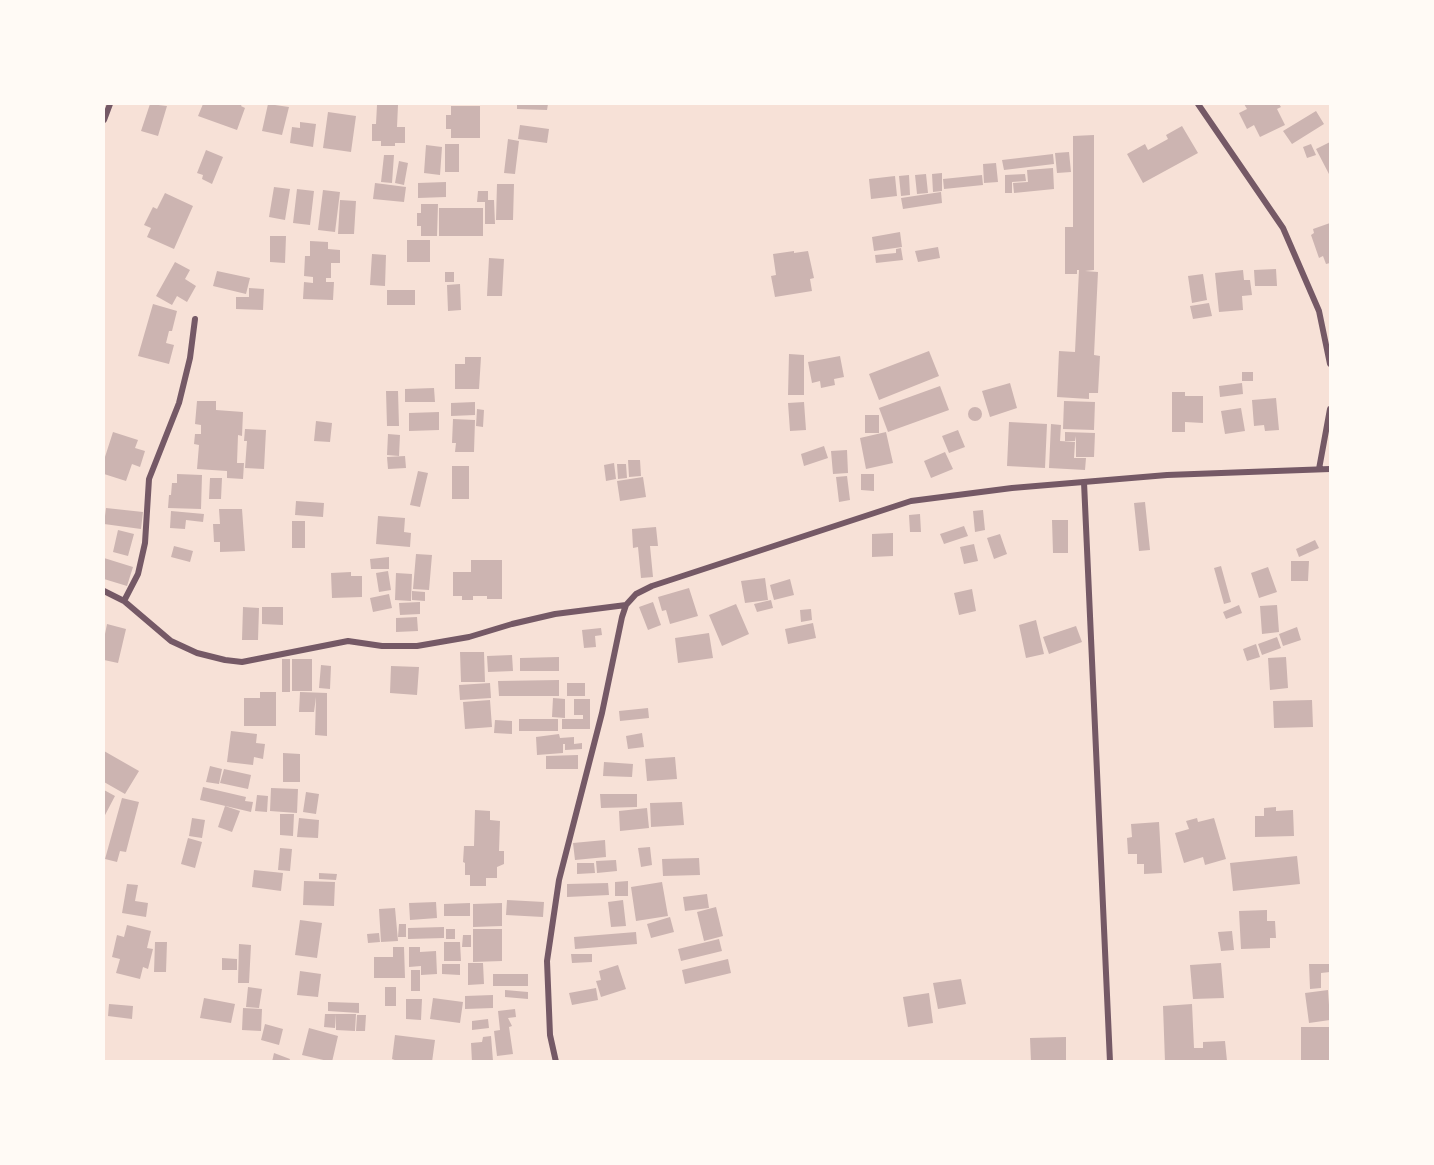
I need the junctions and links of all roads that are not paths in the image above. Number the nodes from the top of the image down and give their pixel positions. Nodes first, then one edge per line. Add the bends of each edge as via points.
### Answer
1 (110, 104) edge
2 (1198, 104) edge
3 (104, 120) edge
4 (195, 320) dead end
5 (1330, 364) edge
6 (1330, 409) edge
7 (1318, 469) junction
8 (1330, 469) edge
9 (1084, 482) junction
10 (104, 591) edge
11 (124, 601) junction
12 (626, 605) junction
13 (555, 1062) edge
14 (1110, 1062) edge

1 - 3 street
2 - 5 street via 1283,228 1319,311
4 - 11 street via 179,403 149,479 145,543 138,574
6 - 7 street
7 - 8 street
7 - 9 street
9 - 12 street via 911,501 652,586
9 - 14 street
10 - 11 street
11 - 12 street via 171,641 197,653 242,662 348,641 417,646 555,614
12 - 13 street via 559,879 548,961 550,1035

